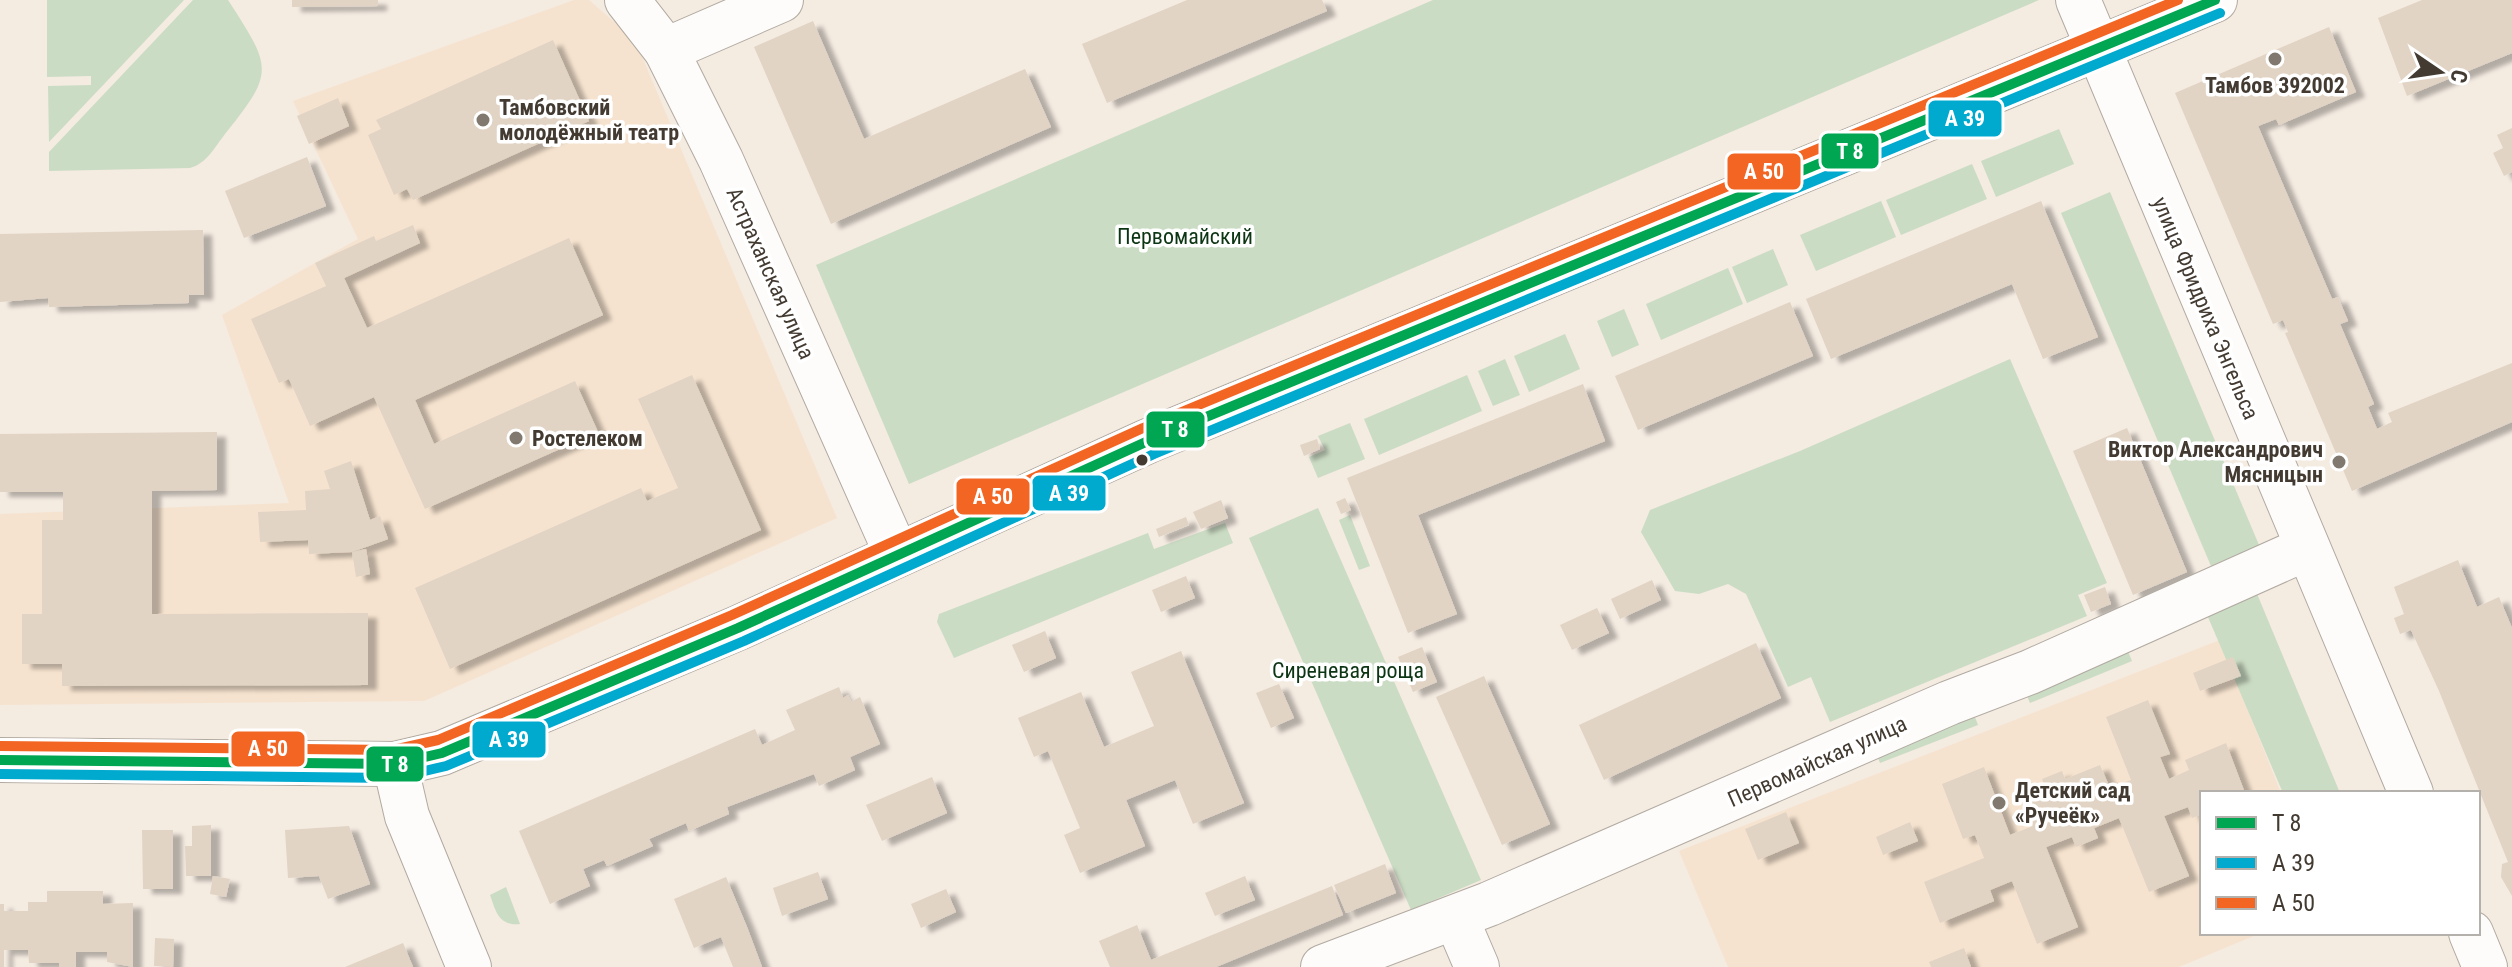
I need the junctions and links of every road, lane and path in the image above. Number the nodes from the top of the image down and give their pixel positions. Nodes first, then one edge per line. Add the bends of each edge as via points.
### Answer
1 (627, 0) edge
2 (781, 0) edge
3 (2078, 0) edge
4 (2215, 0) edge
5 (2097, 48) junction
6 (666, 50) junction
7 (2307, 548) junction
8 (897, 555) junction
9 (0, 760) edge
10 (395, 764) junction
11 (2410, 791) edge
12 (1456, 918) junction
13 (2472, 935) edge
14 (469, 967) edge
15 (1323, 967) edge
16 (1477, 967) edge
17 (2485, 967) edge

1 - 6 main road, Астраханская улица
2 - 6 main road
3 - 5 main road, улица Фридриха Энгельса
4 - 5 main road
5 - 7 main road, улица Фридриха Энгельса
5 - 8 main road via 1148,441
6 - 8 main road, Астраханская улица via 721,160
7 - 11 main road, улица Фридриха Энгельса
7 - 12 main road, Первомайская улица
8 - 10 main road via 451,750
9 - 10 main road
10 - 14 main road via 407,816
12 - 15 main road, Первомайская улица
12 - 16 main road
13 - 17 main road

